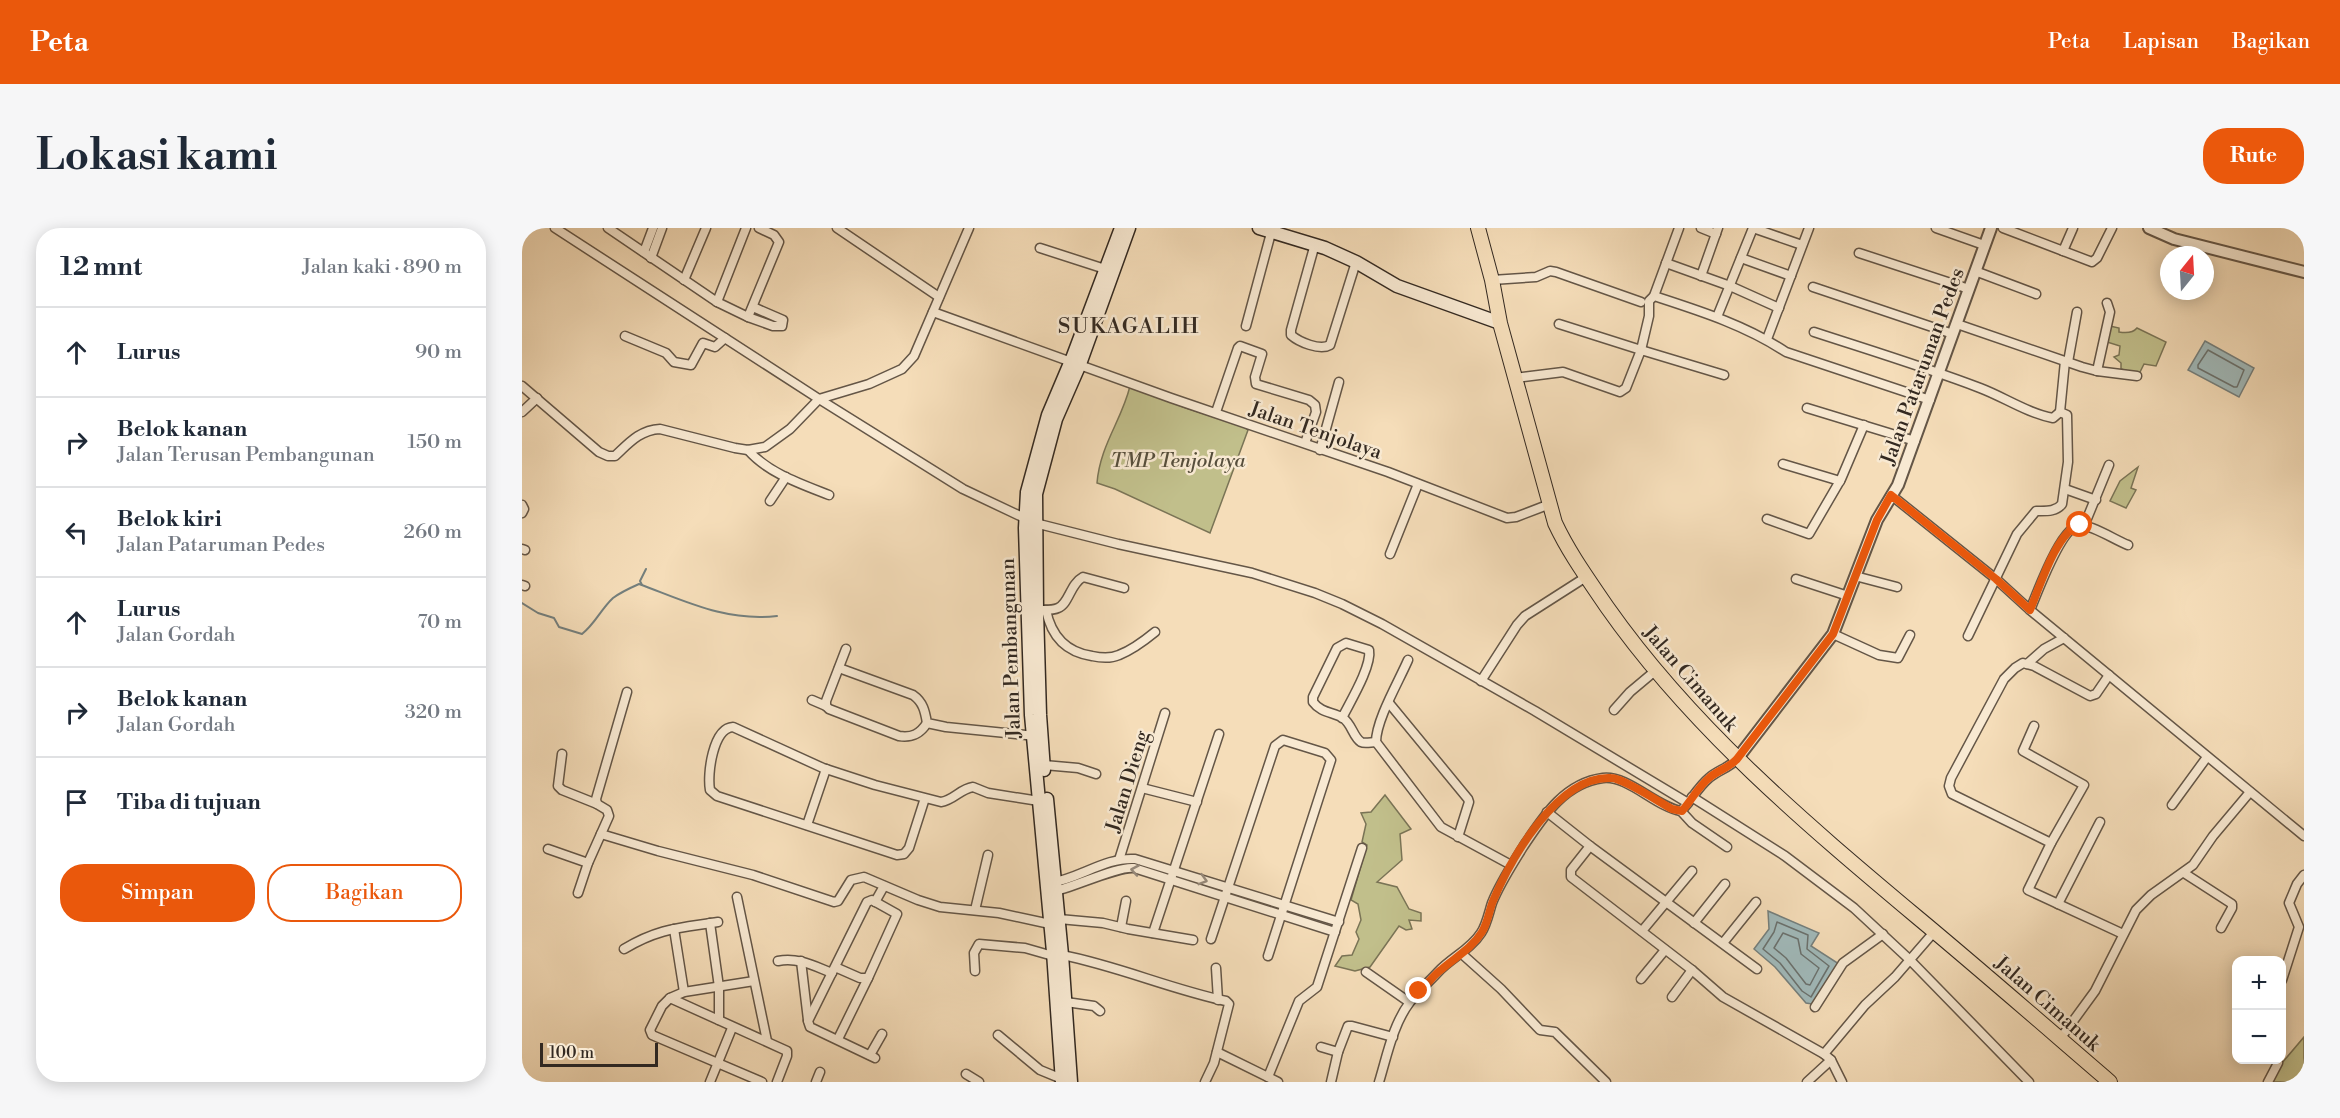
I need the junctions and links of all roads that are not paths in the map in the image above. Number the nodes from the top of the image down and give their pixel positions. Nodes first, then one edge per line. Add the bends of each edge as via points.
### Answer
1 (555, 228) edge
2 (653, 228) edge
3 (662, 228) edge
4 (706, 228) edge
5 (746, 228) edge
6 (759, 228) edge
7 (837, 228) edge
8 (969, 228) edge
9 (1121, 228) edge
10 (1129, 228) edge
11 (1478, 228) edge
12 (1679, 228) edge
13 (1701, 228) edge
14 (1753, 228) edge
15 (1809, 228) edge
16 (1936, 228) edge
17 (1991, 228) edge
18 (2003, 228) edge
19 (2073, 228) edge
20 (2112, 228) edge
21 (2149, 228) edge
22 (612, 229) edge
23 (1265, 230) edge
24 (1717, 231) edge
25 (1315, 244) junction
26 (1802, 245) junction
27 (1984, 245) junction
28 (1040, 248) dead end
29 (2064, 252) junction
30 (1859, 253) dead end
31 (648, 255) junction
32 (1741, 258) junction
33 (1356, 262) junction
34 (1666, 263) junction
35 (1105, 269) junction
36 (1975, 271) junction
37 (2304, 272) edge
38 (1701, 276) junction
39 (1791, 276) junction
40 (684, 280) junction
41 (1492, 280) junction
42 (1730, 286) junction
43 (1813, 287) dead end
44 (1969, 289) junction
45 (2036, 294) dead end
46 (1654, 296) junction
47 (939, 297) junction
48 (717, 302) junction
49 (1641, 302) dead end
50 (2108, 303) dead end
51 (753, 307) junction
52 (1779, 308) junction
53 (933, 312) junction
54 (2077, 312) dead end
55 (748, 317) junction
56 (1717, 317) junction
57 (1500, 323) junction
58 (1559, 324) dead end
59 (1246, 326) dead end
60 (1955, 329) junction
61 (1814, 332) dead end
62 (625, 336) dead end
63 (725, 338) junction
64 (1767, 339) junction
65 (1641, 350) junction
66 (2066, 362) junction
67 (1075, 363) junction
68 (2097, 371) junction
69 (1937, 372) junction
70 (1724, 375) dead end
71 (2137, 376) dead end
72 (1515, 378) junction
73 (1339, 382) dead end
74 (522, 386) edge
75 (537, 398) junction
76 (819, 399) junction
77 (1930, 400) junction
78 (1807, 408) dead end
79 (522, 412) edge
80 (1216, 412) junction
81 (2060, 412) junction
82 (1864, 425) junction
83 (1915, 441) junction
84 (1305, 444) junction
85 (748, 450) junction
86 (1320, 450) junction
87 (1783, 464) dead end
88 (2109, 465) dead end
89 (786, 477) junction
90 (1840, 481) junction
91 (1418, 484) junction
92 (2065, 489) junction
93 (829, 495) dead end
94 (1891, 495) junction
95 (2096, 500) junction
96 (770, 501) dead end
97 (1550, 504) junction
98 (522, 505) edge
99 (522, 513) edge
100 (1767, 519) dead end
101 (1030, 521) junction
102 (2084, 526) junction
103 (2128, 545) dead end
104 (1128, 547) junction
105 (1390, 554) dead end
106 (1205, 566) dead end
107 (1855, 576) junction
108 (1586, 577) junction
109 (1796, 579) dead end
110 (1996, 579) junction
111 (1896, 587) dead end
112 (1124, 588) dead end
113 (1848, 596) junction
114 (1041, 610) junction
115 (2030, 610) junction
116 (1155, 632) dead end
117 (1833, 634) junction
118 (1910, 635) dead end
119 (1968, 636) dead end
120 (2064, 638) junction
121 (846, 649) dead end
122 (1408, 660) dead end
123 (2027, 664) junction
124 (839, 668) junction
125 (1655, 671) junction
126 (2109, 675) junction
127 (1481, 681) junction
128 (627, 692) dead end
129 (812, 700) dead end
130 (1389, 703) junction
131 (826, 706) junction
132 (1614, 710) dead end
133 (1166, 713) dead end
134 (1342, 718) junction
135 (927, 723) junction
136 (2034, 726) dead end
137 (1219, 734) dead end
138 (1037, 736) junction
139 (1376, 742) junction
140 (562, 754) dead end
141 (2207, 757) junction
142 (1737, 759) junction
143 (1044, 765) junction
144 (826, 769) junction
145 (1096, 774) dead end
146 (1142, 788) junction
147 (2250, 792) junction
148 (925, 798) junction
149 (1690, 800) junction
150 (1039, 801) junction
151 (1197, 802) junction
152 (597, 804) junction
153 (2172, 805) dead end
154 (1682, 811) junction
155 (1547, 812) junction
156 (2100, 822) dead end
157 (807, 825) junction
158 (601, 834) junction
159 (2304, 836) edge
160 (1458, 837) junction
161 (2051, 843) junction
162 (1590, 846) junction
163 (1726, 847) dead end
164 (1362, 848) dead end
165 (548, 849) dead end
166 (988, 855) dead end
167 (1119, 860) junction
168 (588, 863) junction
169 (1511, 865) junction
170 (1692, 871) dead end
171 (2184, 873) junction
172 (2304, 875) edge
173 (1172, 876) junction
174 (1082, 879) junction
175 (1725, 884) dead end
176 (884, 886) junction
177 (1051, 887) junction
178 (1227, 892) junction
179 (578, 893) dead end
180 (737, 897) dead end
181 (1126, 901) dead end
182 (875, 902) junction
183 (1756, 902) dead end
184 (1665, 903) junction
185 (2058, 904) junction
186 (975, 910) junction
187 (1283, 910) junction
188 (1054, 921) junction
189 (1339, 922) junction
190 (1694, 923) junction
191 (1121, 927) junction
192 (2221, 928) dead end
193 (674, 929) junction
194 (1642, 931) junction
195 (1335, 932) junction
196 (1934, 932) junction
197 (1153, 933) junction
198 (1883, 934) junction
199 (2123, 934) junction
200 (1211, 939) dead end
201 (1193, 940) dead end
202 (1723, 943) junction
203 (624, 949) dead end
204 (1665, 950) junction
205 (1462, 954) junction
206 (1057, 956) junction
207 (1268, 956) dead end
208 (1910, 960) junction
209 (778, 961) dead end
210 (801, 961) junction
211 (1216, 968) dead end
212 (2286, 968) edge
213 (1757, 969) dead end
214 (833, 970) junction
215 (1692, 970) junction
216 (975, 971) dead end
217 (1366, 972) dead end
218 (868, 978) junction
219 (1641, 979) dead end
220 (754, 981) junction
221 (718, 987) junction
222 (684, 992) junction
223 (1672, 997) dead end
224 (670, 999) junction
225 (1218, 999) junction
226 (1066, 1002) junction
227 (1409, 1002) junction
228 (1815, 1007) dead end
229 (1100, 1011) dead end
230 (719, 1020) junction
231 (808, 1021) junction
232 (732, 1028) junction
233 (882, 1034) dead end
234 (998, 1035) dead end
235 (1393, 1037) junction
236 (838, 1039) junction
237 (2060, 1039) junction
238 (767, 1041) junction
239 (1321, 1047) dead end
240 (1217, 1052) junction
241 (1338, 1052) junction
242 (1827, 1058) junction
243 (718, 1063) junction
244 (2278, 1064) dead end
245 (820, 1072) dead end
246 (966, 1074) dead end
247 (1268, 1077) junction
248 (1065, 1081) edge
249 (710, 1082) edge
250 (762, 1082) edge
251 (777, 1082) edge
252 (816, 1082) edge
253 (979, 1082) edge
254 (1205, 1082) edge
255 (1278, 1082) edge
256 (1331, 1082) edge
257 (1378, 1082) edge
258 (1606, 1082) edge
259 (1807, 1082) edge
260 (1842, 1082) edge
261 (2029, 1082) edge
262 (2110, 1082) edge
263 (2268, 1082) edge

1 - 63 street
2 - 31 street
3 - 31 street
4 - 40 street
5 - 48 street
6 - 51 street via 779,242
7 - 47 street
8 - 47 street
9 - 35 main road, Jalan Pembangunan
10 - 67 main road, Jalan Pembangunan
11 - 41 main road, Jalan Cimanuk
12 - 34 street
13 - 24 street
14 - 26 street
14 - 32 street
15 - 26 street
16 - 27 street
17 - 27 street, Jalan Pataruman Pedes
18 - 29 street
19 - 29 street
20 - 29 street via 2095,261
21 - 37 street via 2174,239
22 - 31 street
23 - 25 main road
23 - 59 street
24 - 38 street
25 - 33 main road
25 - 33 street via 1290,332 1299,340 1320,347 1330,345
26 - 39 street
27 - 36 street, Jalan Pataruman Pedes
28 - 35 street
30 - 44 street
31 - 40 street
32 - 39 street
32 - 42 street
33 - 57 main road via 1397,285
34 - 38 street
34 - 46 street
35 - 67 main road, Jalan Pembangunan
36 - 44 street, Jalan Pataruman Pedes
36 - 45 street
38 - 42 street
39 - 52 street
40 - 48 street
41 - 49 street via 1536,277 1550,271
41 - 57 main road, Jalan Cimanuk
42 - 52 street
42 - 56 street
43 - 60 street
44 - 60 street, Jalan Pataruman Pedes
46 - 56 street
46 - 65 street via 1649,301
47 - 53 street
48 - 55 street
50 - 68 street via 2110,312
51 - 55 street
51 - 55 street via 783,320 782,326 773,327
52 - 64 street
53 - 67 street, Jalan Tenjolaya
53 - 76 street via 914,356 902,369 860,388
54 - 66 street
56 - 64 street
57 - 72 main road, Jalan Cimanuk
58 - 65 street
60 - 66 street
60 - 69 street, Jalan Pataruman Pedes
61 - 69 street
62 - 63 street via 666,352 674,362 691,365 703,343 715,347
63 - 76 street
64 - 77 street via 1786,352
65 - 70 street
65 - 72 street via 1626,388 1620,392 1563,372
66 - 68 street
66 - 81 street
67 - 80 street, Jalan Tenjolaya
67 - 101 main road, Jalan Pembangunan via 1048,415 1027,492
68 - 71 street
69 - 77 street, Jalan Pataruman Pedes
69 - 81 street via 2048,417 2056,417
72 - 97 main road, Jalan Cimanuk
73 - 86 street
74 - 75 street
75 - 79 street
75 - 85 street via 608,456 615,456 647,429
76 - 85 street via 790,429 765,447
76 - 101 street via 963,489
77 - 83 street, Jalan Pataruman Pedes
78 - 82 street
80 - 84 street, Jalan Tenjolaya
80 - 84 street via 1238,348 1259,351 1262,354 1255,377 1257,384 1315,405
81 - 92 street via 2067,415
82 - 83 street
82 - 90 street
83 - 94 street, Jalan Pataruman Pedes
84 - 86 street, Jalan Tenjolaya
85 - 89 street
86 - 91 street, Jalan Tenjolaya
87 - 90 street
88 - 95 street
89 - 93 street
89 - 96 street
90 - 100 street via 1808,534
91 - 97 street, Jalan Tenjolaya via 1506,518
91 - 105 street
92 - 95 street
92 - 110 street via 2059,508 2036,511 2018,534
94 - 107 street, Jalan Pataruman Pedes
94 - 110 street
95 - 102 street
97 - 108 main road, Jalan Cimanuk via 1569,553
98 - 99 street
101 - 104 street
101 - 114 main road, Jalan Pembangunan
101 - 138 main road, Jalan Pembangunan
102 - 103 street
102 - 115 street via 2076,525 2065,534
104 - 106 street
104 - 127 street via 1252,573 1315,593 1382,624
107 - 111 street
107 - 113 street, Jalan Pataruman Pedes
108 - 125 main road, Jalan Cimanuk
108 - 127 street via 1525,616
109 - 113 street
110 - 115 street
110 - 119 street
112 - 114 street via 1083,577 1076,581 1063,605
113 - 117 street, Jalan Pataruman Pedes
114 - 116 street via 1059,641 1083,655 1120,655
114 - 138 main road, Jalan Pembangunan
115 - 120 street
117 - 118 street via 1879,655 1898,658
117 - 142 street, Jalan Pataruman Pedes
120 - 123 street
120 - 126 street
121 - 124 street
122 - 130 street
123 - 126 street via 2090,696
123 - 161 street via 2015,668 2004,679 1956,765 1949,790
124 - 131 street
124 - 135 street via 912,695 926,711
125 - 132 street
125 - 142 main road, Jalan Cimanuk
126 - 141 street
127 - 149 street
128 - 152 street
129 - 131 street
130 - 139 street
130 - 160 street via 1468,799
131 - 135 street via 840,715 910,738 923,731
133 - 146 street, Jalan Dieng
134 - 134 street via 1321,710 1313,699 1337,648 1346,643 1363,646 1370,654
134 - 139 street via 1360,741
135 - 138 street
136 - 161 street via 2023,751 2084,785
137 - 151 street
138 - 143 main road, Jalan Pembangunan
138 - 150 main road, Jalan Pembangunan
139 - 160 street via 1441,827
140 - 152 street via 558,786
141 - 147 street
141 - 153 street
142 - 149 street via 1712,775
142 - 196 main road, Jalan Cimanuk
143 - 145 street
143 - 177 main road, Jalan Pembangunan
144 - 148 street
144 - 157 street
144 - 157 street via 733,727 720,733 713,753 708,780 710,790 717,796
146 - 151 street
146 - 167 street, Jalan Dieng
147 - 159 street
147 - 171 street
148 - 150 street via 946,801 973,787
148 - 157 street via 904,854
149 - 154 street
149 - 198 street via 1785,856
150 - 177 main road, Jalan Pembangunan
151 - 173 street
152 - 158 street via 609,813
154 - 155 street via 1622,781 1602,778 1570,790
154 - 163 street
155 - 162 street
155 - 169 street
156 - 185 street
158 - 168 street
158 - 176 street via 753,875 834,902 854,878 864,877
160 - 169 street
161 - 185 street via 2028,890
162 - 184 street
162 - 194 street via 1571,877
164 - 189 street
165 - 168 street
166 - 186 street
167 - 173 street via 1140,860
167 - 174 street
168 - 179 street
169 - 205 street via 1483,931
170 - 184 street
171 - 192 street via 2232,904
171 - 199 street via 2142,903
172 - 212 street via 2289,903 2299,927
173 -> 174 street via 1129,867
173 - 178 street
173 - 197 street
174 - 177 street
175 - 190 street
176 - 182 street
176 - 186 street via 940,907
177 - 188 main road, Jalan Pembangunan
178 - 187 street
178 - 187 street via 1275,746 1283,741 1325,753 1331,760
178 - 200 street
180 - 220 street
181 - 191 street
182 - 214 street via 867,902
182 - 218 street via 898,916
183 - 202 street
184 - 190 street
184 - 194 street
185 - 199 street
186 - 188 street
187 - 189 street
187 - 195 street
187 - 207 street
188 - 191 street
188 - 206 main road, Jalan Pembangunan
189 - 195 street
190 - 202 street
191 - 197 street
193 - 203 street via 652,934
193 - 221 street via 714,922
193 - 222 street
194 - 204 street
195 - 247 street via 1317,987 1299,1001
196 - 208 street
196 - 237 main road, Jalan Cimanuk
197 - 201 street
198 - 208 street
198 - 228 street via 1843,963
199 - 237 street via 2095,991
202 - 213 street
204 - 215 street
204 - 219 street
205 - 227 street via 1439,970
205 - 258 street via 1540,1030 1555,1032
206 - 216 street via 979,944 974,953
206 - 225 street via 1095,962 1184,992
206 - 226 main road, Jalan Pembangunan
206 - 248 main road, Jalan Pembangunan
208 - 242 street via 1865,1005
208 - 261 street
209 - 210 street
210 - 214 street
210 - 231 street
211 - 225 street
214 - 218 street
214 - 231 street
215 - 223 street
215 - 242 street via 1723,997
217 - 227 street
218 - 236 street
220 - 221 street
220 - 238 street
221 - 222 street
221 - 230 street
222 - 224 street
224 - 230 street
224 - 243 street via 662,1006 651,1033
225 - 240 street via 1226,1001 1229,1007
226 - 229 street via 1094,1006
226 - 248 main road, Jalan Pembangunan
227 - 235 street
230 - 232 street
231 - 236 street via 810,1027
232 - 238 street
232 - 243 street
233 - 236 street via 872,1057
234 - 248 street via 1040,1070
235 - 241 street via 1348,1026
235 - 257 street
237 - 262 main road, Jalan Cimanuk
238 - 251 street via 788,1053
239 - 241 street
240 - 247 street
240 - 254 street
241 - 256 street
242 - 259 street
242 - 260 street
243 - 249 street
243 - 250 street
244 - 263 street
245 - 252 street
246 - 253 street
247 - 255 street

